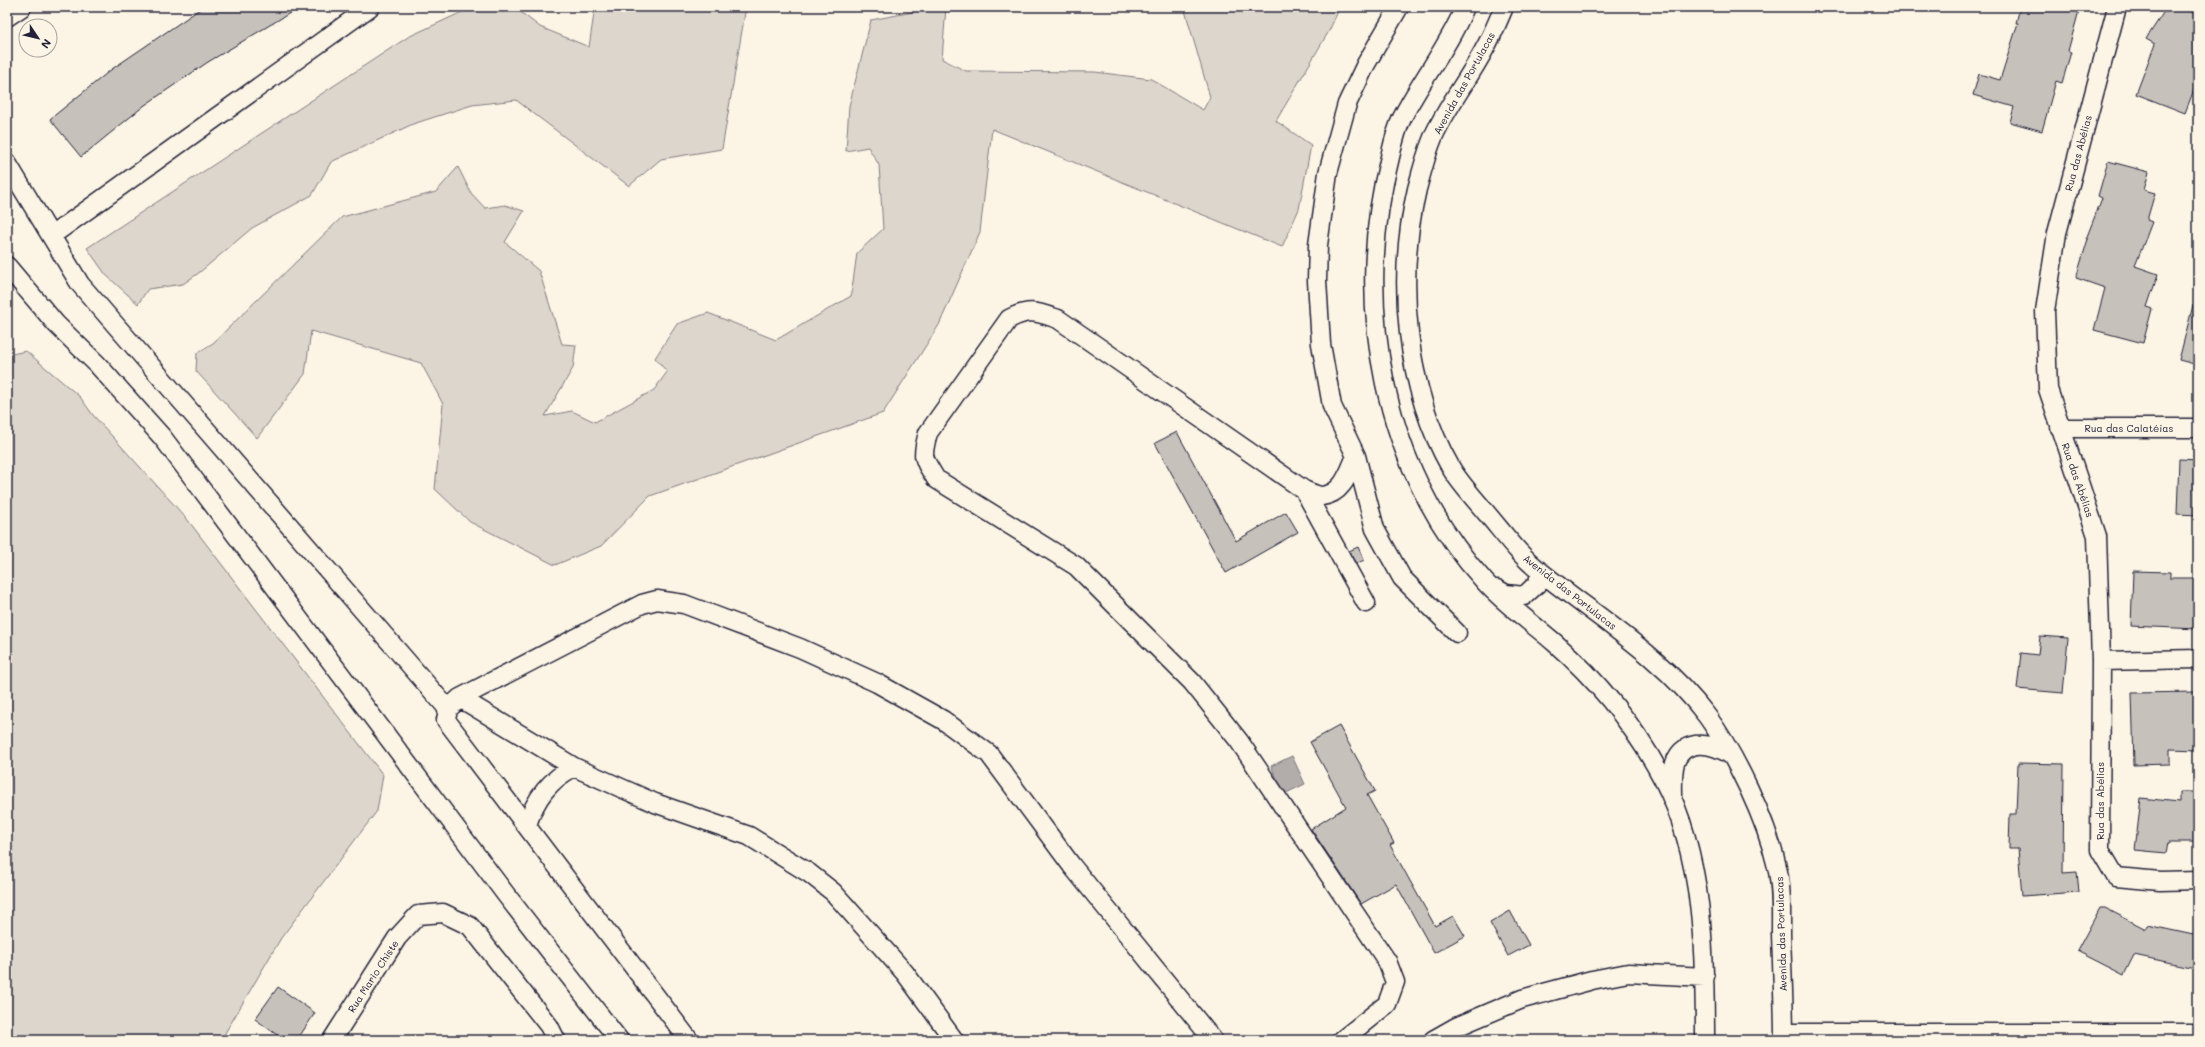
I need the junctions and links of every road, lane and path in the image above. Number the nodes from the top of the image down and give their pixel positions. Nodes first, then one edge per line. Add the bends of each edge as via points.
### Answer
1 (22, 7) edge
2 (370, 7) edge
3 (1399, 7) edge
4 (1465, 7) edge
5 (1504, 7) edge
6 (2117, 7) edge
7 (2124, 7) edge
8 (7, 17) edge
9 (2112, 28) junction
10 (7, 163) edge
11 (52, 236) junction
12 (7, 266) edge
13 (2060, 428) junction
14 (2198, 428) edge
15 (1356, 456) junction
16 (1304, 490) junction
17 (1540, 572) junction
18 (1486, 582) junction
19 (1366, 603) dead end
20 (1456, 633) dead end
21 (2198, 659) edge
22 (2101, 661) junction
23 (454, 704) junction
24 (1731, 755) junction
25 (574, 767) junction
26 (1672, 800) junction
27 (527, 825) junction
28 (2198, 880) edge
29 (1705, 977) junction
30 (2198, 1033) edge
31 (1784, 1036) edge
32 (332, 1040) edge
33 (556, 1040) edge
34 (619, 1040) edge
35 (689, 1040) edge
36 (954, 1040) edge
37 (1213, 1040) edge
38 (1342, 1040) edge
39 (1433, 1040) edge
40 (1705, 1040) edge

1 - 8 street
2 - 11 street
3 - 15 street via 1366,64 1347,104 1328,173 1318,245 1318,312 1325,375 1332,406
4 - 18 street via 1399,128 1382,194 1377,231 1375,303 1387,391 1412,469 1433,511
5 - 17 street, Avenida das Portulacas via 1484,50 1436,132 1426,160 1417,189 1408,248 1407,308 1421,392 1452,470 1516,549
6 - 9 street, Rua das Abélias
7 - 9 street
9 - 13 street, Rua das Abélias via 2057,233 2045,311 2048,388
10 - 11 street
11 - 23 street via 80,284
12 - 34 street via 56,324 102,369 163,438 507,896
13 - 14 street, Rua das Calatéias
13 - 22 street, Rua das Abélias via 2097,536
15 - 16 street via 1346,479 1336,491 1322,496
15 - 20 street via 1376,529 1402,578
16 - 19 street
16 - 38 street via 1058,319 1033,310 1021,312 1009,319 928,433 922,453 936,479 1076,566 1192,682 1239,741 1386,961 1395,982 1387,1004
17 - 18 street via 1538,583 1524,596 1506,594
17 - 24 street, Avenida das Portulacas via 1620,631 1657,662 1708,717
18 - 26 street via 1556,644 1601,690 1641,742
21 - 22 street
22 - 28 street, Rua das Abélias via 2100,850 2116,877 2160,881
23 - 25 street
23 - 27 street via 446,720
23 - 37 street via 642,604 657,600 684,604 800,648 877,683 944,720 989,754 1072,866
24 - 26 street via 1706,744 1697,744 1682,751 1675,764
24 - 31 street, Avenida das Portulacas via 1757,807 1778,870
25 - 27 street via 545,788 531,812
25 - 36 street via 655,803 749,836 809,873 833,892 905,973
26 - 29 street via 1695,878 1701,917
27 - 35 street
29 - 39 street via 1628,973 1592,980 1522,999 1469,1021
29 - 40 street
30 - 31 street
32 - 33 street, Rua Mario Chiste via 397,938 418,915 442,912 470,926 549,1026

